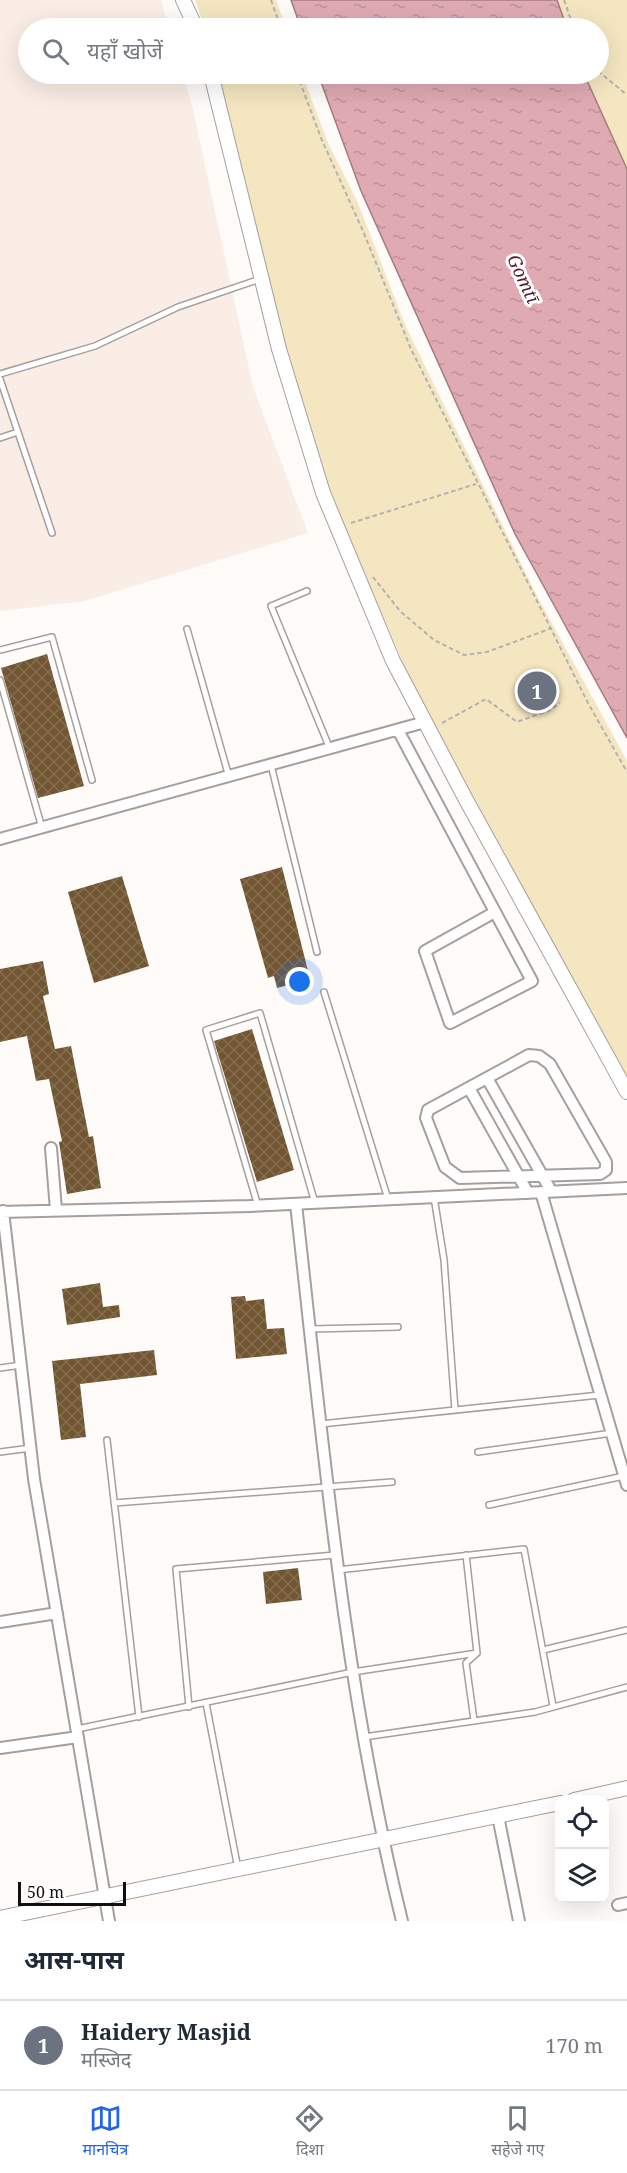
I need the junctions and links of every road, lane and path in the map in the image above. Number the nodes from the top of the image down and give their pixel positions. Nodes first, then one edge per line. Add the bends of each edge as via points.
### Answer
1 (183, 0) edge
2 (271, 0) edge
3 (564, 0) edge
4 (191, 18) edge
5 (277, 18) edge
6 (570, 18) edge
7 (609, 80) edge
8 (214, 84) edge
9 (301, 84) edge
10 (627, 95) edge
11 (262, 278) junction
12 (0, 374) edge
13 (0, 379) edge
14 (18, 432) junction
15 (0, 438) edge
16 (476, 484) junction
17 (337, 528) junction
18 (52, 533) dead end
19 (355, 570) junction
20 (307, 591) dead end
21 (552, 628) junction
22 (187, 629) dead end
23 (0, 650) edge
24 (0, 680) edge
25 (560, 703) dead end
26 (427, 726) junction
27 (398, 730) junction
28 (330, 749) junction
29 (271, 765) junction
30 (627, 771) edge
31 (229, 777) junction
32 (92, 780) dead end
33 (42, 828) junction
34 (0, 839) edge
35 (495, 912) junction
36 (317, 952) dead end
37 (324, 992) dead end
38 (487, 1078) junction
39 (469, 1088) junction
40 (627, 1092) edge
41 (51, 1148) dead end
42 (519, 1175) junction
43 (541, 1176) junction
44 (627, 1188) edge
45 (546, 1192) junction
46 (528, 1193) junction
47 (434, 1197) junction
48 (388, 1199) junction
49 (315, 1203) junction
50 (296, 1204) junction
51 (258, 1206) junction
52 (56, 1210) junction
53 (2, 1211) edge
54 (398, 1327) dead end
55 (310, 1329) junction
56 (21, 1365) junction
57 (0, 1368) edge
58 (600, 1395) junction
59 (454, 1410) junction
60 (321, 1424) junction
61 (612, 1433) junction
62 (107, 1440) dead end
63 (31, 1448) junction
64 (0, 1452) edge
65 (478, 1452) dead end
66 (626, 1481) edge
67 (392, 1482) dead end
68 (329, 1489) junction
69 (114, 1503) junction
70 (489, 1505) dead end
71 (337, 1554) junction
72 (466, 1555) junction
73 (338, 1570) junction
74 (57, 1613) junction
75 (0, 1622) edge
76 (627, 1630) edge
77 (543, 1650) junction
78 (477, 1653) junction
79 (353, 1672) junction
80 (627, 1687) edge
81 (206, 1703) junction
82 (553, 1706) junction
83 (189, 1707) junction
84 (140, 1717) junction
85 (474, 1720) junction
86 (77, 1733) junction
87 (364, 1737) junction
88 (0, 1748) edge
89 (627, 1788) edge
90 (596, 1795) edge
91 (555, 1804) edge
92 (498, 1816) junction
93 (382, 1840) junction
94 (238, 1870) junction
95 (105, 1898) junction
96 (0, 1918) edge
97 (109, 1921) edge
98 (402, 1921) edge
99 (519, 1921) edge

1 - 4 street
2 - 5 path
3 - 6 path
7 - 10 path
8 - 11 street
9 - 16 path via 411,349
11 - 12 lane via 178,307 95,346
11 - 17 street via 279,349
13 - 14 lane
14 - 15 lane
14 - 18 lane
16 - 17 path
16 - 21 path
17 - 19 street
19 - 21 path via 366,571 376,579 400,611 434,640 464,655 487,652
19 - 26 street via 393,662
20 - 28 lane via 271,606
21 - 30 path via 588,704
22 - 31 lane
23 - 32 lane via 52,637
24 - 33 lane
25 - 26 path via 517,722 486,699
26 - 27 street
26 - 40 street
27 - 28 street
27 - 35 street
28 - 29 street
29 - 31 street
29 - 36 lane
31 - 33 street
33 - 34 street
35 - 35 street via 532,981 450,1023 424,951
37 - 48 lane
38 - 39 street
38 - 43 street
38 - 43 street via 529,1055 539,1056 550,1064 606,1162 606,1170 600,1174
39 - 42 street
39 - 42 street via 428,1110 426,1118 445,1167 460,1178
41 - 52 street
42 - 43 street
42 - 46 street
43 - 45 street
44 - 45 street
45 - 46 street
45 - 58 street
46 - 47 street
47 - 48 street
47 - 59 lane via 444,1260
48 - 49 street
49 - 50 street
49 - 51 lane via 260,1013 206,1030
50 - 51 street
50 - 55 street
51 - 52 street
52 - 53 street
53 - 56 street
54 - 55 lane
55 - 60 street
56 - 57 lane
56 - 63 street
58 - 59 lane
58 - 61 street
59 - 60 lane
60 - 68 street
61 - 65 lane
61 - 66 street
62 - 69 lane
63 - 64 lane
63 - 74 street
66 - 70 lane
67 - 68 lane
68 - 69 lane
68 - 71 street
69 - 84 lane
71 - 73 street
71 - 83 lane via 176,1569
72 - 73 lane
72 - 77 lane via 524,1549
72 - 78 lane
73 - 79 street
74 - 75 street
74 - 86 street
76 - 77 lane
77 - 82 lane
78 - 79 lane
78 - 85 lane via 466,1663
79 - 81 lane
79 - 87 street
80 - 82 lane
81 - 83 lane
81 - 94 lane
82 - 85 lane
83 - 84 lane
84 - 86 lane
85 - 87 lane
86 - 88 street
86 - 95 street
87 - 93 street
89 - 90 street
91 - 92 street
92 - 93 street
92 - 99 street
93 - 94 street
93 - 98 street
94 - 95 street
95 - 96 street
95 - 97 street

